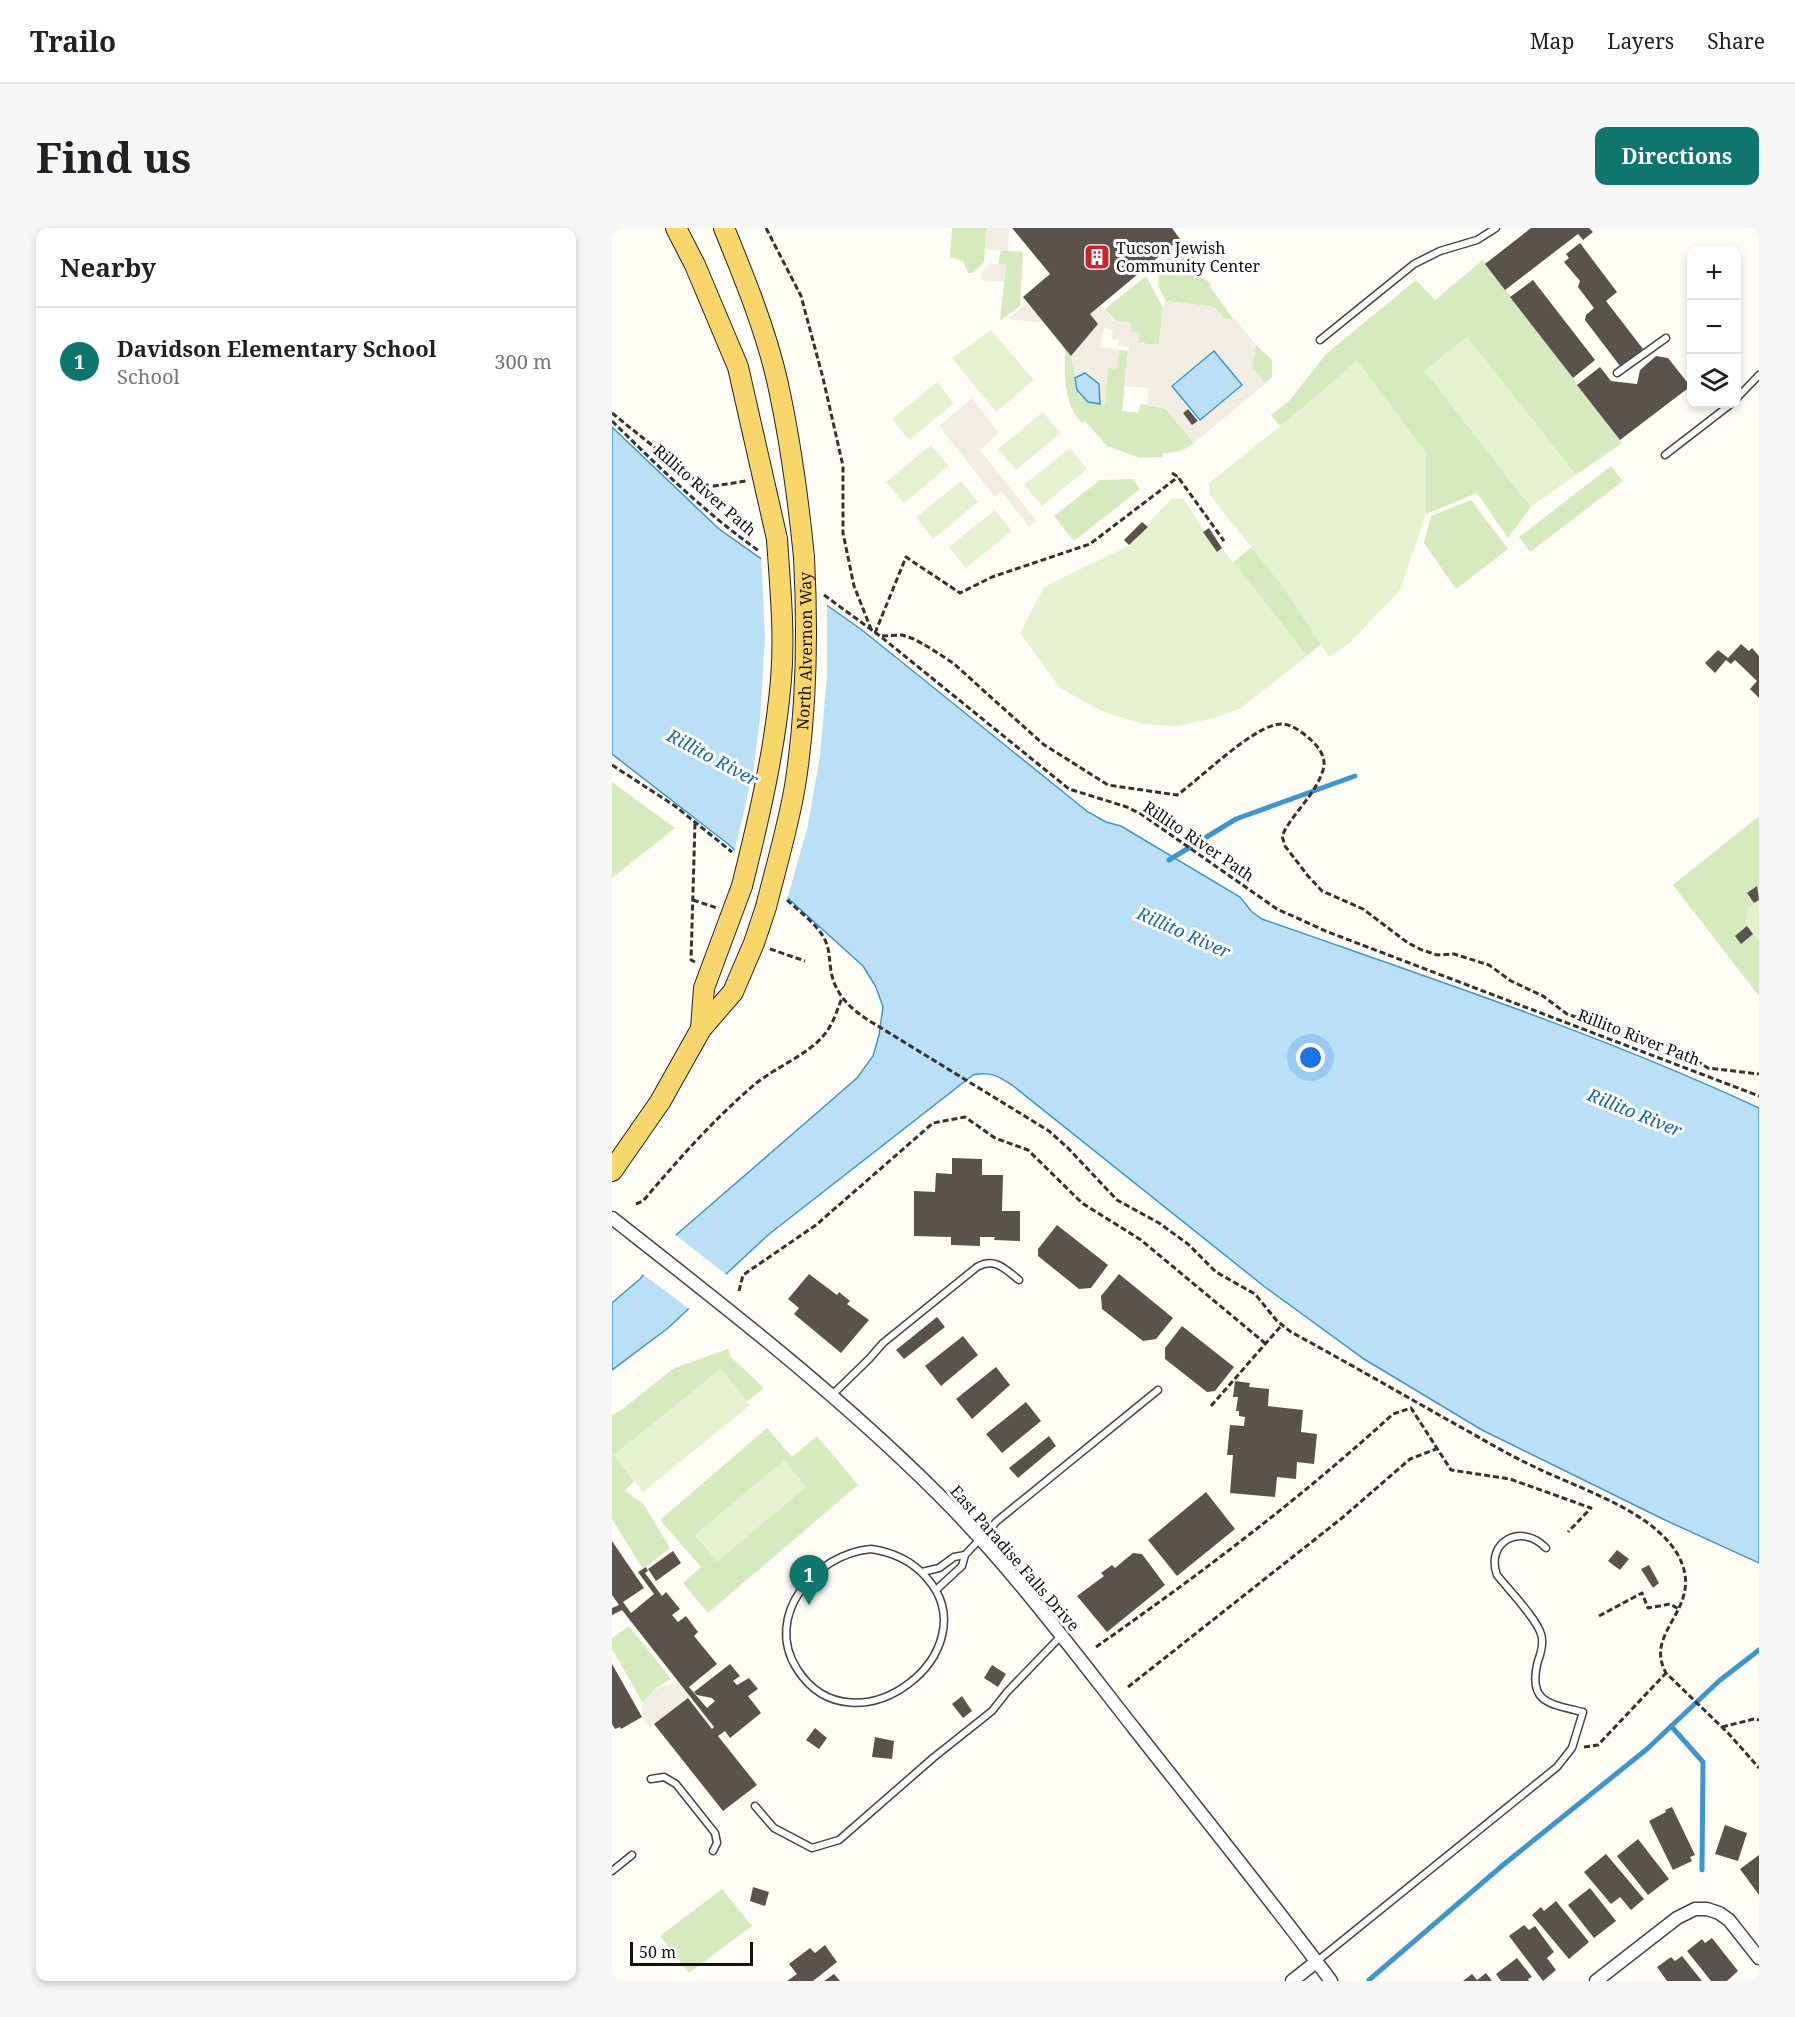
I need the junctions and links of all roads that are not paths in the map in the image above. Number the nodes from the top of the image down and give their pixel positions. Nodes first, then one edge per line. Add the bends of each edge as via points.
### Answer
1 (676, 228) edge
2 (724, 228) edge
3 (1496, 228) edge
4 (1665, 338) dead end
5 (1320, 340) dead end
6 (1617, 373) dead end
7 (1759, 375) edge
8 (1741, 395) edge
9 (1726, 408) edge
10 (1665, 455) dead end
11 (700, 1029) junction
12 (612, 1171) edge
13 (612, 1218) edge
14 (1018, 1280) dead end
15 (1158, 1390) dead end
16 (832, 1395) junction
17 (980, 1538) junction
18 (1546, 1548) dead end
19 (965, 1555) junction
20 (922, 1572) junction
21 (936, 1590) junction
22 (1062, 1636) junction
23 (651, 1779) dead end
24 (755, 1806) dead end
25 (713, 1851) dead end
26 (632, 1855) dead end
27 (612, 1871) edge
28 (1759, 1958) edge
29 (1316, 1962) junction
30 (1292, 1981) edge
31 (1332, 1981) edge
32 (1596, 1981) edge

1 - 11 main road, North Alvernon Way, bridge via 738,367 772,547 782,630 781,679 768,772 742,886 704,988
2 - 11 main road, North Alvernon Way, bridge via 753,300 777,378 795,471 804,557 807,652 801,741 789,816 766,907 733,992
3 - 5 lane via 1477,240 1414,264
4 - 6 lane
7 - 8 lane
9 - 10 lane
11 - 12 main road, North Alvernon Way via 660,1102
13 - 16 street, East Paradise Falls Drive
14 - 16 lane via 999,1264 987,1262 978,1267 883,1343
15 - 17 lane
16 - 17 street, East Paradise Falls Drive
17 - 19 lane
17 - 22 street, East Paradise Falls Drive
18 - 29 lane via 1529,1536 1511,1538 1498,1550 1494,1568 1541,1633 1536,1689 1547,1701 1583,1712 1572,1748 1557,1767
19 - 20 lane
19 - 21 lane via 962,1566
20 - 21 lane
20 - 21 lane via 899,1556 871,1549 846,1554 813,1577 790,1605 786,1627 789,1652 801,1676 825,1696 851,1703 878,1700 901,1689 923,1671 942,1639 943,1613
22 - 24 lane via 992,1711 839,1840 812,1848 774,1828
22 - 29 street, East Paradise Falls Drive
23 - 25 lane via 664,1777 676,1784 715,1833 717,1843
26 - 27 lane
28 - 32 street via 1729,1920 1707,1909 1695,1909 1684,1913
29 - 30 street
29 - 31 street, East Paradise Falls Drive

